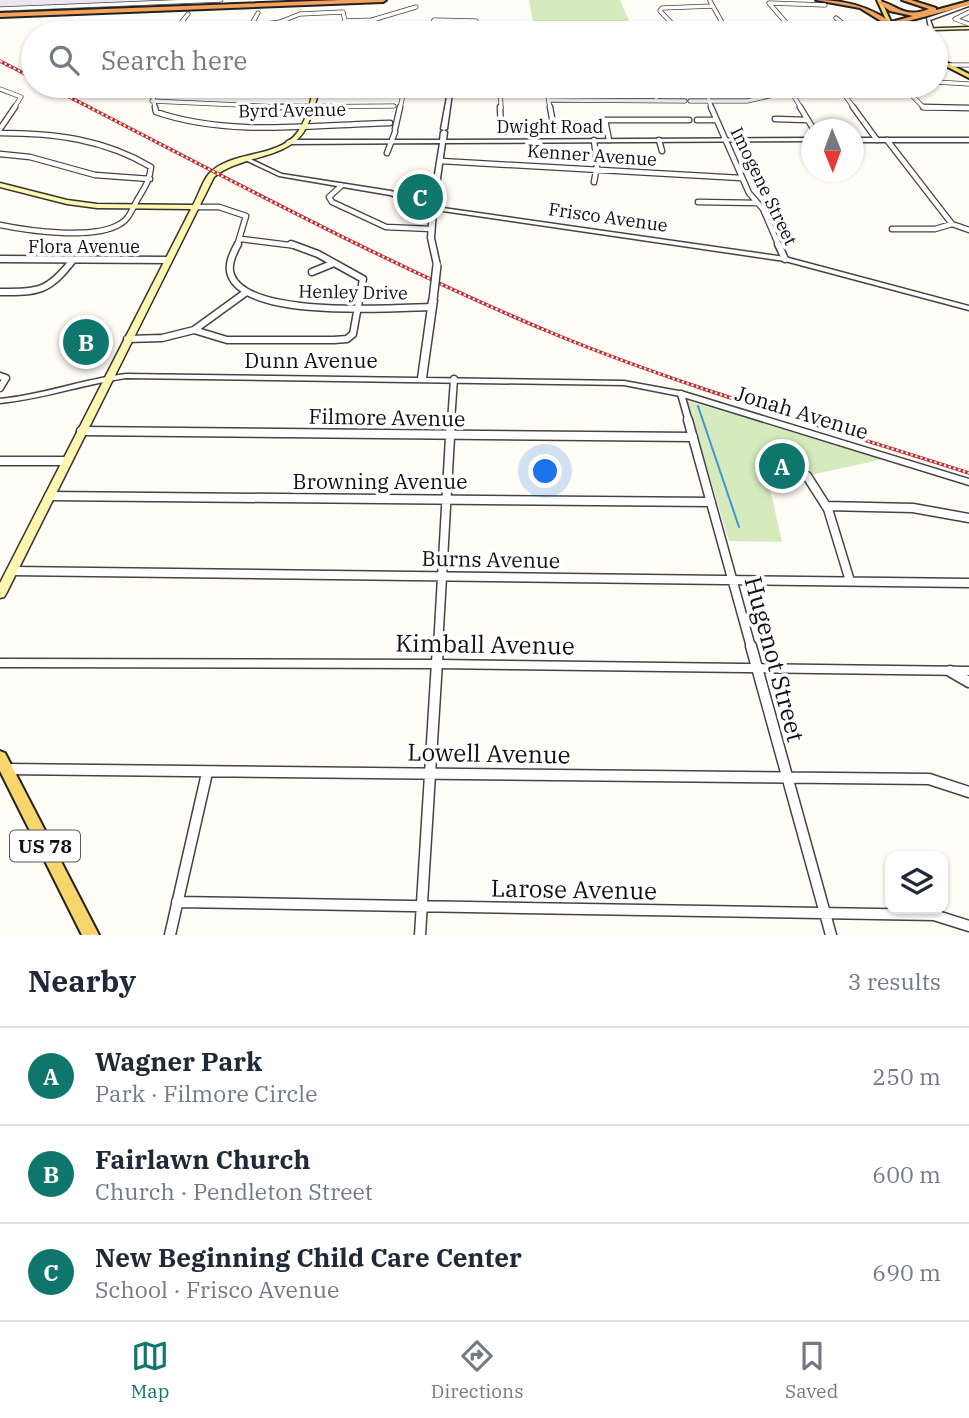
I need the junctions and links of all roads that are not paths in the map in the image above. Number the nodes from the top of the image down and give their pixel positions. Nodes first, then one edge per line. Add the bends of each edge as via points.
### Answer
1 (221, 0) edge
2 (311, 0) edge
3 (383, 0) edge
4 (905, 0) edge
5 (710, 1) edge
6 (880, 1) edge
7 (822, 3) edge
8 (969, 4) edge
9 (713, 6) junction
10 (416, 7) dead end
11 (0, 12) edge
12 (287, 12) dead end
13 (969, 12) edge
14 (258, 13) dead end
15 (188, 14) dead end
16 (300, 14) junction
17 (836, 19) dead end
18 (372, 20) joint
19 (182, 21) edge
20 (253, 21) edge
21 (282, 21) edge
22 (345, 21) edge
23 (358, 21) edge
24 (434, 21) edge
25 (476, 21) dead end
26 (670, 21) edge
27 (721, 21) edge
28 (785, 21) edge
29 (839, 21) edge
30 (885, 21) edge
31 (888, 21) edge
32 (901, 21) edge
33 (927, 21) edge
34 (969, 26) edge
35 (948, 27) edge
36 (948, 65) edge
37 (969, 65) edge
38 (948, 66) edge
39 (969, 76) edge
40 (948, 82) edge
41 (969, 83) edge
42 (0, 89) edge
43 (152, 98) edge
44 (314, 98) edge
45 (402, 98) edge
46 (450, 98) edge
47 (500, 98) edge
48 (656, 98) edge
49 (708, 98) edge
50 (764, 98) edge
51 (795, 98) edge
52 (847, 98) edge
53 (913, 98) edge
54 (551, 100) joint
55 (152, 101) junction
56 (657, 101) junction
57 (709, 101) junction
58 (962, 101) dead end
59 (394, 106) dead end
60 (310, 108) junction
61 (969, 108) edge
62 (775, 119) dead end
63 (807, 119) edge
64 (689, 120) dead end
65 (697, 120) dead end
66 (716, 120) junction
67 (801, 120) edge
68 (390, 123) dead end
69 (303, 125) junction
70 (1, 127) edge
71 (443, 140) junction
72 (501, 140) junction
73 (555, 140) junction
74 (594, 140) junction
75 (609, 140) junction
76 (659, 140) junction
77 (723, 140) junction
78 (801, 140) edge
79 (864, 140) edge
80 (877, 140) junction
81 (887, 140) junction
82 (969, 140) edge
83 (393, 141) junction
84 (289, 142) junction
85 (662, 151) dead end
86 (0, 153) edge
87 (387, 153) dead end
88 (244, 158) junction
89 (441, 161) junction
90 (597, 169) junction
91 (741, 178) junction
92 (150, 180) junction
93 (594, 181) dead end
94 (0, 185) edge
95 (341, 186) junction
96 (698, 201) dead end
97 (757, 203) junction
98 (133, 206) junction
99 (195, 207) junction
100 (433, 208) junction
101 (952, 224) junction
102 (0, 225) edge
103 (432, 229) junction
104 (892, 229) dead end
105 (969, 230) edge
106 (241, 239) junction
107 (0, 259) edge
108 (785, 259) junction
109 (73, 260) junction
110 (168, 260) junction
111 (334, 263) junction
112 (312, 272) dead end
113 (0, 292) edge
114 (245, 293) junction
115 (433, 304) junction
116 (358, 307) junction
117 (969, 308) edge
118 (194, 330) junction
119 (127, 339) junction
120 (0, 376) edge
121 (109, 377) junction
122 (422, 378) junction
123 (454, 379) junction
124 (624, 383) joint
125 (0, 388) edge
126 (681, 394) junction
127 (0, 401) edge
128 (81, 431) junction
129 (450, 436) junction
130 (692, 438) junction
131 (0, 461) edge
132 (66, 461) junction
133 (807, 476) dead end
134 (969, 481) edge
135 (49, 496) junction
136 (447, 499) junction
137 (711, 502) junction
138 (826, 506) junction
139 (969, 518) edge
140 (12, 571) junction
141 (441, 576) junction
142 (733, 579) junction
143 (850, 581) junction
144 (969, 583) edge
145 (0, 594) edge
146 (0, 663) edge
147 (436, 664) junction
148 (756, 668) junction
149 (950, 671) junction
150 (969, 671) edge
151 (969, 682) edge
152 (3, 763) edge
153 (207, 773) junction
154 (429, 773) junction
155 (788, 777) junction
156 (969, 792) edge
157 (177, 902) junction
158 (421, 908) junction
159 (825, 912) junction
160 (969, 926) edge
161 (91, 935) edge
162 (170, 935) edge
163 (420, 935) edge
164 (831, 935) edge

1 - 11 street
2 - 11 highway
3 - 11 highway
4 - 6 highway via 934,9 906,13 886,8
5 - 9 street
6 - 31 main road
7 - 28 street via 769,2
7 - 30 highway via 870,10
8 - 32 highway
8 - 33 street
9 - 26 street via 662,8
9 - 27 street
10 - 18 street
12 - 16 street
13 - 34 street via 955,19
14 - 20 street
15 - 19 street
16 - 21 street
16 - 22 street via 343,12
17 - 29 street
18 - 23 street
24 - 25 street
34 - 35 main road
36 - 37 street
38 - 39 main road
40 - 41 street
42 - 70 street via 21,97
43 - 55 street
44 - 60 main road
45 - 83 street
46 - 71 street
47 - 72 street
48 - 56 street
49 - 57 street, Imogene Street
50 - 57 street
51 - 63 street
52 - 80 street
53 - 61 street via 924,108
54 - 56 street
54 - 73 street
55 - 60 street
55 - 69 street, Byrd Avenue via 155,110 167,116 219,124
56 - 57 street
57 - 66 street, Imogene Street
58 - 61 street
59 - 60 street
60 - 69 main road
62 - 67 street
64 - 75 street via 605,120
65 - 66 street
66 - 77 street, Imogene Street
68 - 69 street, Byrd Avenue
69 - 84 main road
70 - 92 street via 102,144 151,167
71 - 72 street, Dwight Road
71 - 83 street, Dwight Road
71 - 89 street
72 - 73 street, Dwight Road
73 - 74 street, Dwight Road
74 - 75 street, Dwight Road
74 - 90 street
75 - 76 street, Dwight Road
76 - 77 street, Dwight Road
76 - 85 street
77 - 78 street, Dwight Road
77 - 91 street, Imogene Street
79 - 80 street
80 - 81 street
81 - 82 street
81 - 101 street
83 - 84 street, Dwight Road
83 - 87 street
84 - 88 main road
86 - 92 street via 95,175
88 - 95 street, Frisco Avenue via 281,175
88 - 99 main road via 216,172
89 - 90 street, Kenner Avenue
89 - 100 street
90 - 91 street, Kenner Avenue
90 - 93 street
91 - 97 street, Imogene Street
92 - 98 street
94 - 98 main road via 67,202
95 - 100 street, Frisco Avenue via 391,194
95 - 103 street via 329,197 332,202 386,227
96 - 97 street
97 - 108 street, Imogene Street
98 - 99 main road
98 - 102 street via 122,223 103,230 29,230
99 - 106 street via 219,207 246,216
99 - 110 main road
100 - 103 street
100 - 108 street, Frisco Avenue
101 - 104 street
101 - 105 street
103 - 115 street, bridge via 437,265
106 - 111 street via 293,242
106 - 114 street via 230,275
107 - 109 street, Flora Avenue
108 - 117 street, Frisco Avenue
109 - 110 street, Flora Avenue
109 - 113 street via 46,290
110 - 119 main road
111 - 112 street
111 - 116 street via 363,279
114 - 116 street, Henley Drive via 299,306
114 - 118 street
115 - 116 street, Henley Drive
115 - 122 street
116 - 118 street via 353,334 346,339 228,340
118 - 119 street via 162,338
119 - 121 main road
120 - 125 street via 6,377
121 - 122 street, Dunn Avenue
121 - 127 street, Dunn Avenue via 47,396
121 - 128 main road
122 - 123 street, Dunn Avenue
123 - 124 street, Dunn Avenue
123 - 129 street
124 - 126 street, Jonah Avenue
126 - 130 street, Hugenot Street
126 - 134 street, Jonah Avenue
128 - 129 street, Filmore Avenue
128 - 132 main road
129 - 130 street, Filmore Avenue
129 - 136 street
130 - 137 street, Hugenot Street
131 - 132 street
132 - 135 main road
133 - 138 street
135 - 136 street, Browning Avenue
135 - 140 main road
136 - 137 street, Browning Avenue
136 - 141 street
137 - 142 street, Hugenot Street
138 - 139 street via 913,508
138 - 143 street
140 - 141 street, Burns Avenue
140 - 145 main road
141 - 142 street, Burns Avenue
141 - 147 street
142 - 143 street, Burns Avenue
142 - 148 street, Hugenot Street
143 - 144 street, Burns Avenue
146 - 147 street, Kimball Avenue
147 - 148 street, Kimball Avenue
147 - 154 street
148 - 149 street, Kimball Avenue
148 - 155 street, Hugenot Street
149 - 150 street, Kimball Avenue
149 - 151 street
152 - 153 street, Lowell Avenue
152 - 161 main road, US 78
153 - 154 street, Lowell Avenue
153 - 157 street
154 - 155 street, Lowell Avenue
154 - 158 street
155 - 156 street, Lowell Avenue via 929,779
155 - 159 street, Hugenot Street
157 - 158 street, Larose Avenue
157 - 162 street
158 - 159 street, Larose Avenue
158 - 163 street
159 - 160 street, Larose Avenue via 934,915
159 - 164 street, Hugenot Street

